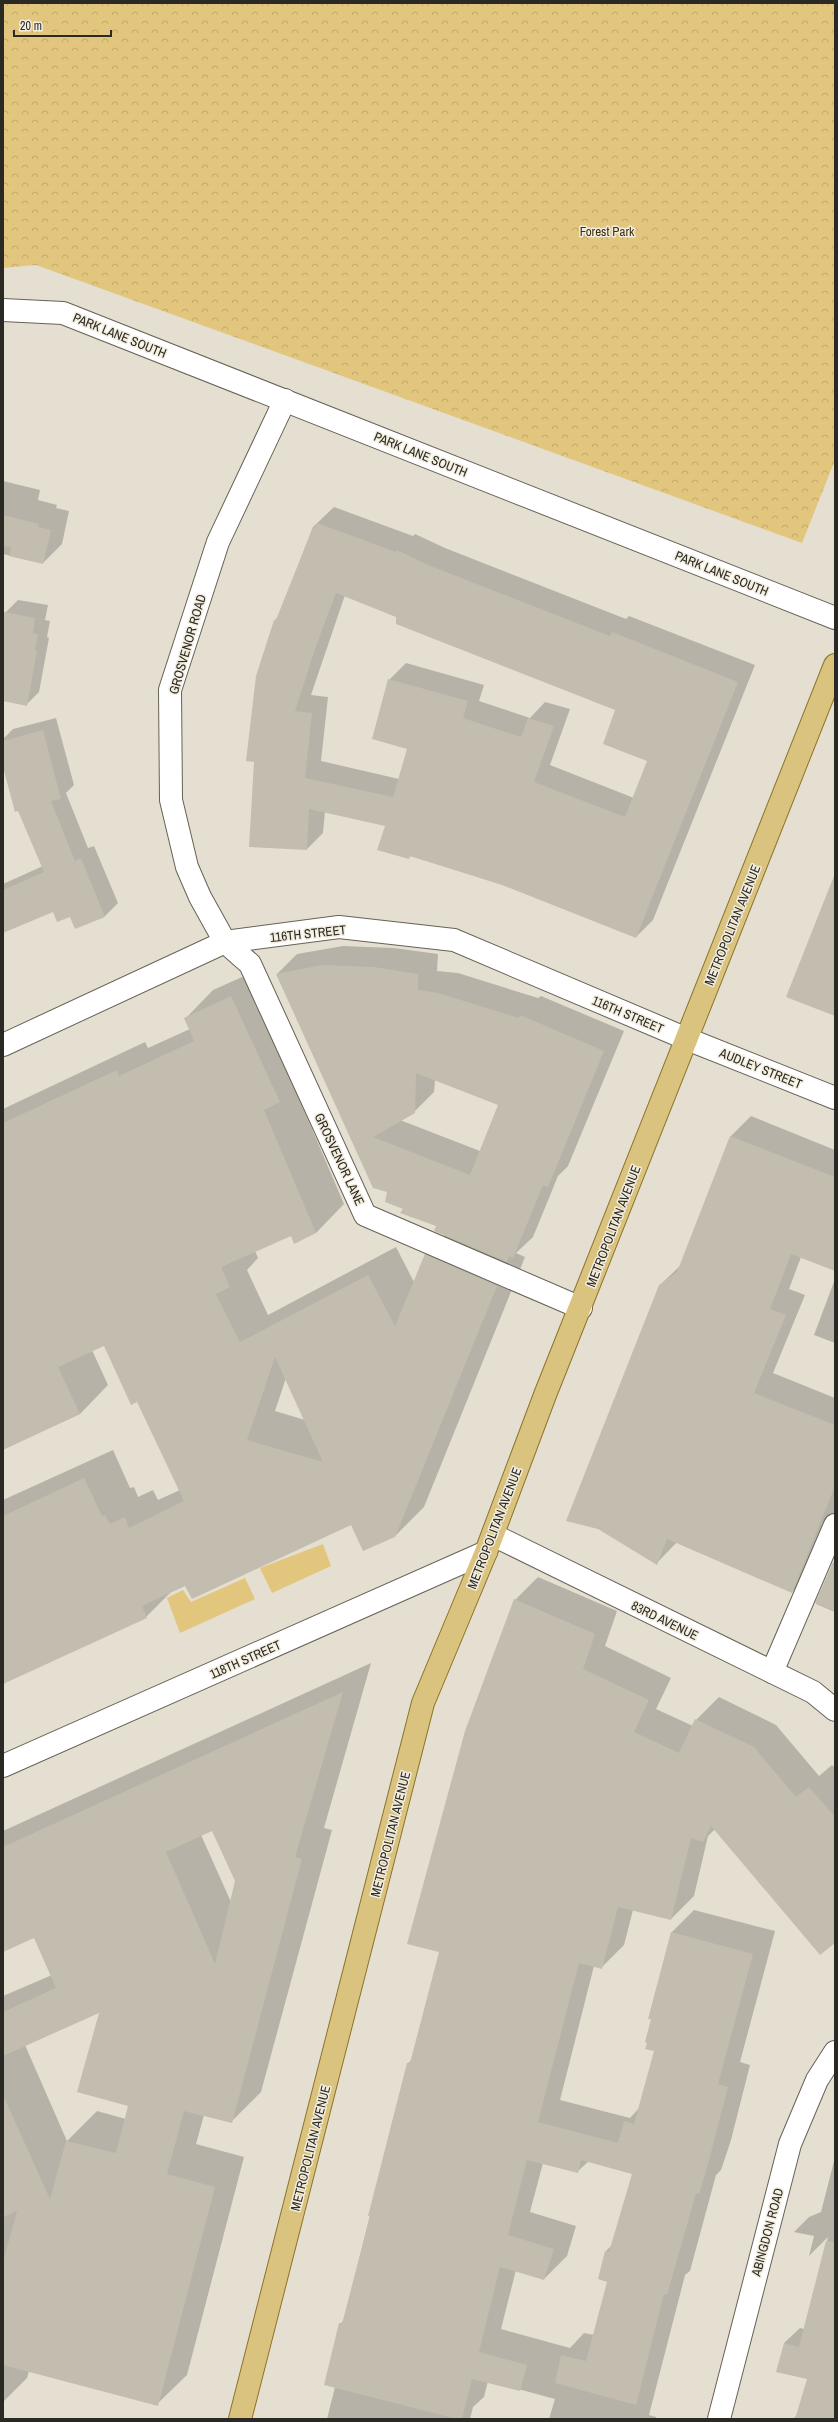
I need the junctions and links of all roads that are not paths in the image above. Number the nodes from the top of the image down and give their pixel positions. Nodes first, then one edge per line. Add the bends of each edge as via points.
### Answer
1 (3, 310) edge
2 (285, 400) junction
3 (835, 618) edge
4 (835, 665) edge
5 (224, 942) junction
6 (687, 1038) junction
7 (3, 1045) edge
8 (835, 1098) edge
9 (581, 1308) junction
10 (835, 1525) edge
11 (490, 1543) junction
12 (772, 1672) junction
13 (835, 1710) edge
14 (3, 1766) edge
15 (835, 2052) edge
16 (240, 2419) edge
17 (719, 2419) edge

1 - 2 street, PARK LANE SOUTH via 64,313
2 - 3 street, PARK LANE SOUTH
2 - 5 street, GROSVENOR ROAD via 218,542 170,690 171,800 187,867
4 - 6 main road, METROPOLITAN AVENUE
5 - 6 street, 116TH STREET via 339,927 454,940
5 - 7 street, 116TH STREET
5 - 9 street, GROSVENOR LANE via 250,964 365,1215
6 - 8 street, AUDLEY STREET
6 - 9 main road, METROPOLITAN AVENUE
9 - 11 main road, METROPOLITAN AVENUE via 545,1395
10 - 12 street
11 - 12 street, 83RD AVENUE
11 - 14 street, 118TH STREET
11 - 16 main road, METROPOLITAN AVENUE via 423,1703
12 - 13 street, 83RD AVENUE via 813,1692
15 - 17 street, ABINGDON ROAD via 817,2080 790,2144

